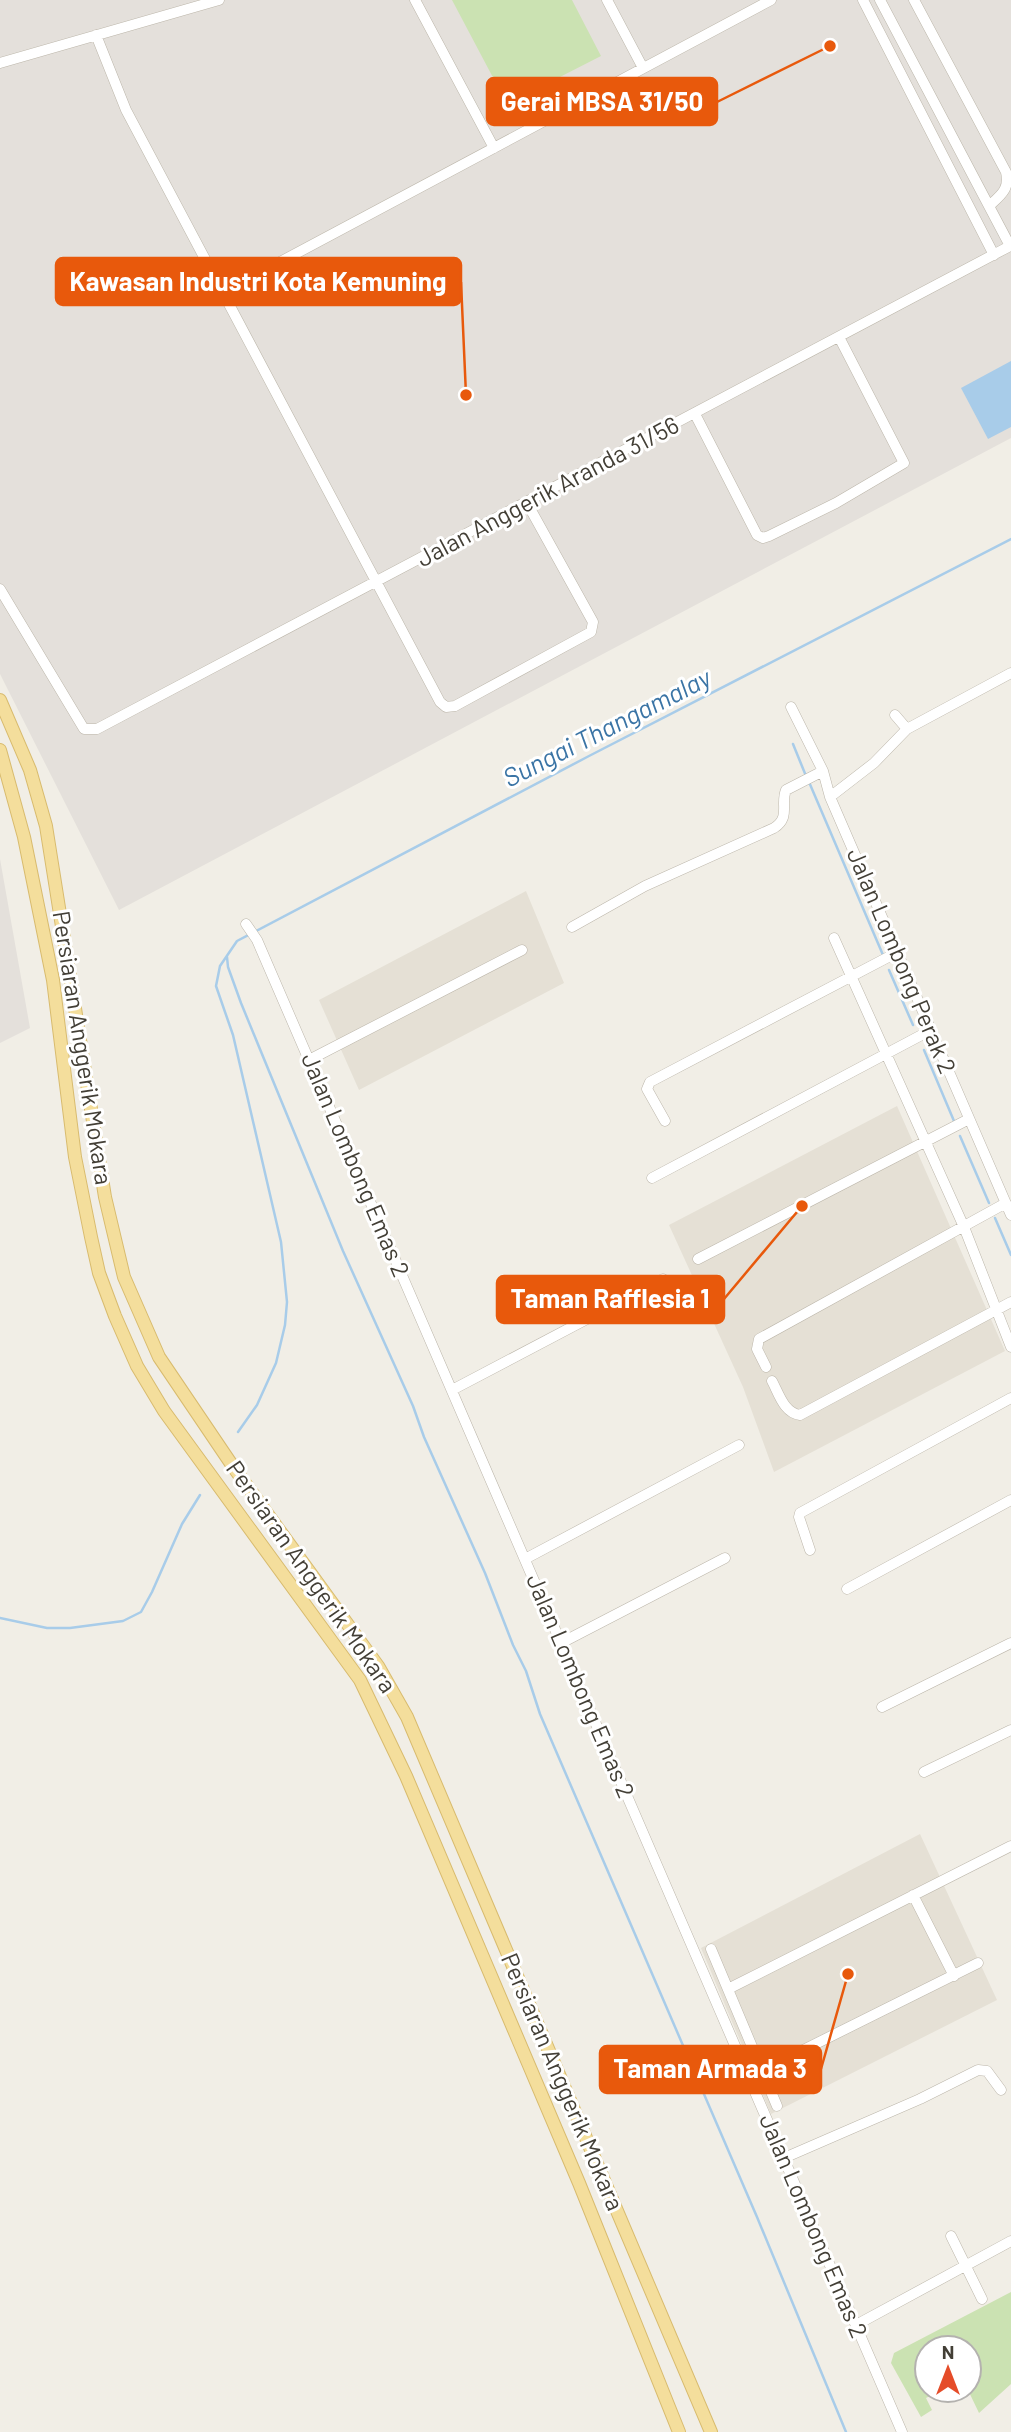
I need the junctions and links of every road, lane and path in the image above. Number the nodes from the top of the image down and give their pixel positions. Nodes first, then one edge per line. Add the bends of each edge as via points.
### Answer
1 (219, 0) edge
2 (415, 0) edge
3 (607, 0) edge
4 (771, 0) edge
5 (863, 0) edge
6 (880, 0) edge
7 (914, 0) edge
8 (96, 35) junction
9 (0, 63) edge
10 (643, 68) junction
11 (494, 148) junction
12 (989, 205) junction
13 (1010, 246) edge
14 (994, 255) junction
15 (222, 293) junction
16 (839, 337) junction
17 (695, 414) junction
18 (527, 503) junction
19 (376, 583) junction
20 (0, 589) edge
21 (1011, 673) edge
22 (0, 700) edge
23 (791, 707) dead end
24 (895, 715) dead end
25 (907, 729) junction
26 (0, 750) edge
27 (818, 773) junction
28 (830, 797) junction
29 (246, 925) dead end
30 (572, 927) dead end
31 (834, 938) dead end
32 (522, 950) dead end
33 (896, 953) junction
34 (852, 976) junction
35 (931, 1030) junction
36 (886, 1054) junction
37 (309, 1060) junction
38 (969, 1119) junction
39 (665, 1121) dead end
40 (925, 1141) junction
41 (652, 1178) dead end
42 (1006, 1203) junction
43 (1011, 1215) edge
44 (964, 1227) junction
45 (698, 1259) dead end
46 (663, 1279) dead end
47 (1011, 1302) edge
48 (996, 1310) junction
49 (1011, 1347) edge
50 (765, 1367) dead end
51 (772, 1381) dead end
52 (452, 1390) junction
53 (1011, 1398) edge
54 (739, 1445) dead end
55 (1011, 1500) edge
56 (810, 1550) dead end
57 (725, 1558) dead end
58 (525, 1559) junction
59 (848, 1589) dead end
60 (561, 1643) junction
61 (1011, 1643) edge
62 (882, 1707) dead end
63 (1011, 1730) edge
64 (924, 1772) dead end
65 (1011, 1846) edge
66 (914, 1895) junction
67 (711, 1950) dead end
68 (978, 1963) dead end
69 (954, 1976) junction
70 (728, 1989) junction
71 (762, 2071) junction
72 (749, 2077) junction
73 (1001, 2090) dead end
74 (777, 2106) dead end
75 (789, 2156) junction
76 (951, 2236) dead end
77 (1011, 2241) edge
78 (966, 2265) junction
79 (982, 2299) dead end
80 (856, 2325) junction
81 (679, 2432) edge
82 (711, 2432) edge
83 (902, 2432) edge

1 - 8 street
2 - 11 street
3 - 10 street
4 - 10 street
5 - 14 street
6 - 12 street
7 - 12 street via 1006,172 1006,189
8 - 9 street
8 - 15 street via 126,110
10 - 11 street
11 - 15 street
12 - 13 street
13 - 14 street, Jalan Anggerik Aranda 31/56
14 - 16 street, Jalan Anggerik Aranda 31/56
15 - 19 street
16 - 17 street, Jalan Anggerik Aranda 31/56
16 - 17 street via 904,463 836,503 769,536 757,535
17 - 18 street, Jalan Anggerik Aranda 31/56
18 - 19 street, Jalan Anggerik Aranda 31/56
18 - 19 street via 594,628 455,706 440,702
19 - 20 street, Jalan Anggerik Aranda 31/56 via 97,729 84,729
21 - 25 street
22 - 82 main road, Persiaran Anggerik Mokara via 30,770 46,826 105,1197 124,1277 159,1357 378,1666 412,1728
23 - 27 street, Jalan Lombong Perak 2
24 - 25 street
25 - 28 street via 874,763
26 - 81 main road, Persiaran Anggerik Mokara via 53,981 75,1157 91,1237 114,1316 164,1411 360,1680 406,1776 579,2183
27 - 28 street, Jalan Lombong Perak 2
27 - 30 street via 786,790 784,816 775,828 645,886
28 - 33 street, Jalan Lombong Perak 2
29 - 37 street, Jalan Lombong Emas 2 via 257,940
31 - 34 street
32 - 37 street
33 - 34 street
33 - 35 street, Jalan Lombong Perak 2
34 - 36 street
34 - 39 street via 650,1082 647,1089
35 - 36 street
35 - 38 street, Jalan Lombong Perak 2
36 - 40 street
36 - 41 street
37 - 52 street, Jalan Lombong Emas 2
38 - 40 street
38 - 42 street, Jalan Lombong Perak 2
40 - 44 street
40 - 45 street
42 - 43 street, Jalan Lombong Perak 2
42 - 44 street
44 - 48 street
44 - 50 street via 759,1339 757,1349
46 - 52 street
47 - 48 street
48 - 49 street
48 - 51 street via 800,1415 787,1410
52 - 58 street, Jalan Lombong Emas 2
53 - 56 street via 800,1513
54 - 58 street
55 - 59 street
57 - 60 street
58 - 60 street, Jalan Lombong Emas 2
60 - 72 street, Jalan Lombong Emas 2
61 - 62 street
63 - 64 street
65 - 66 street
66 - 69 street
66 - 70 street
67 - 70 street
68 - 69 street
69 - 71 street
70 - 71 street
71 - 72 street
71 - 74 street
72 - 75 street, Jalan Lombong Emas 2
73 - 75 street via 987,2071 978,2070
75 - 80 street, Jalan Lombong Emas 2
76 - 78 street
77 - 78 street
78 - 79 street
78 - 80 street
80 - 83 street, Jalan Lombong Emas 2

